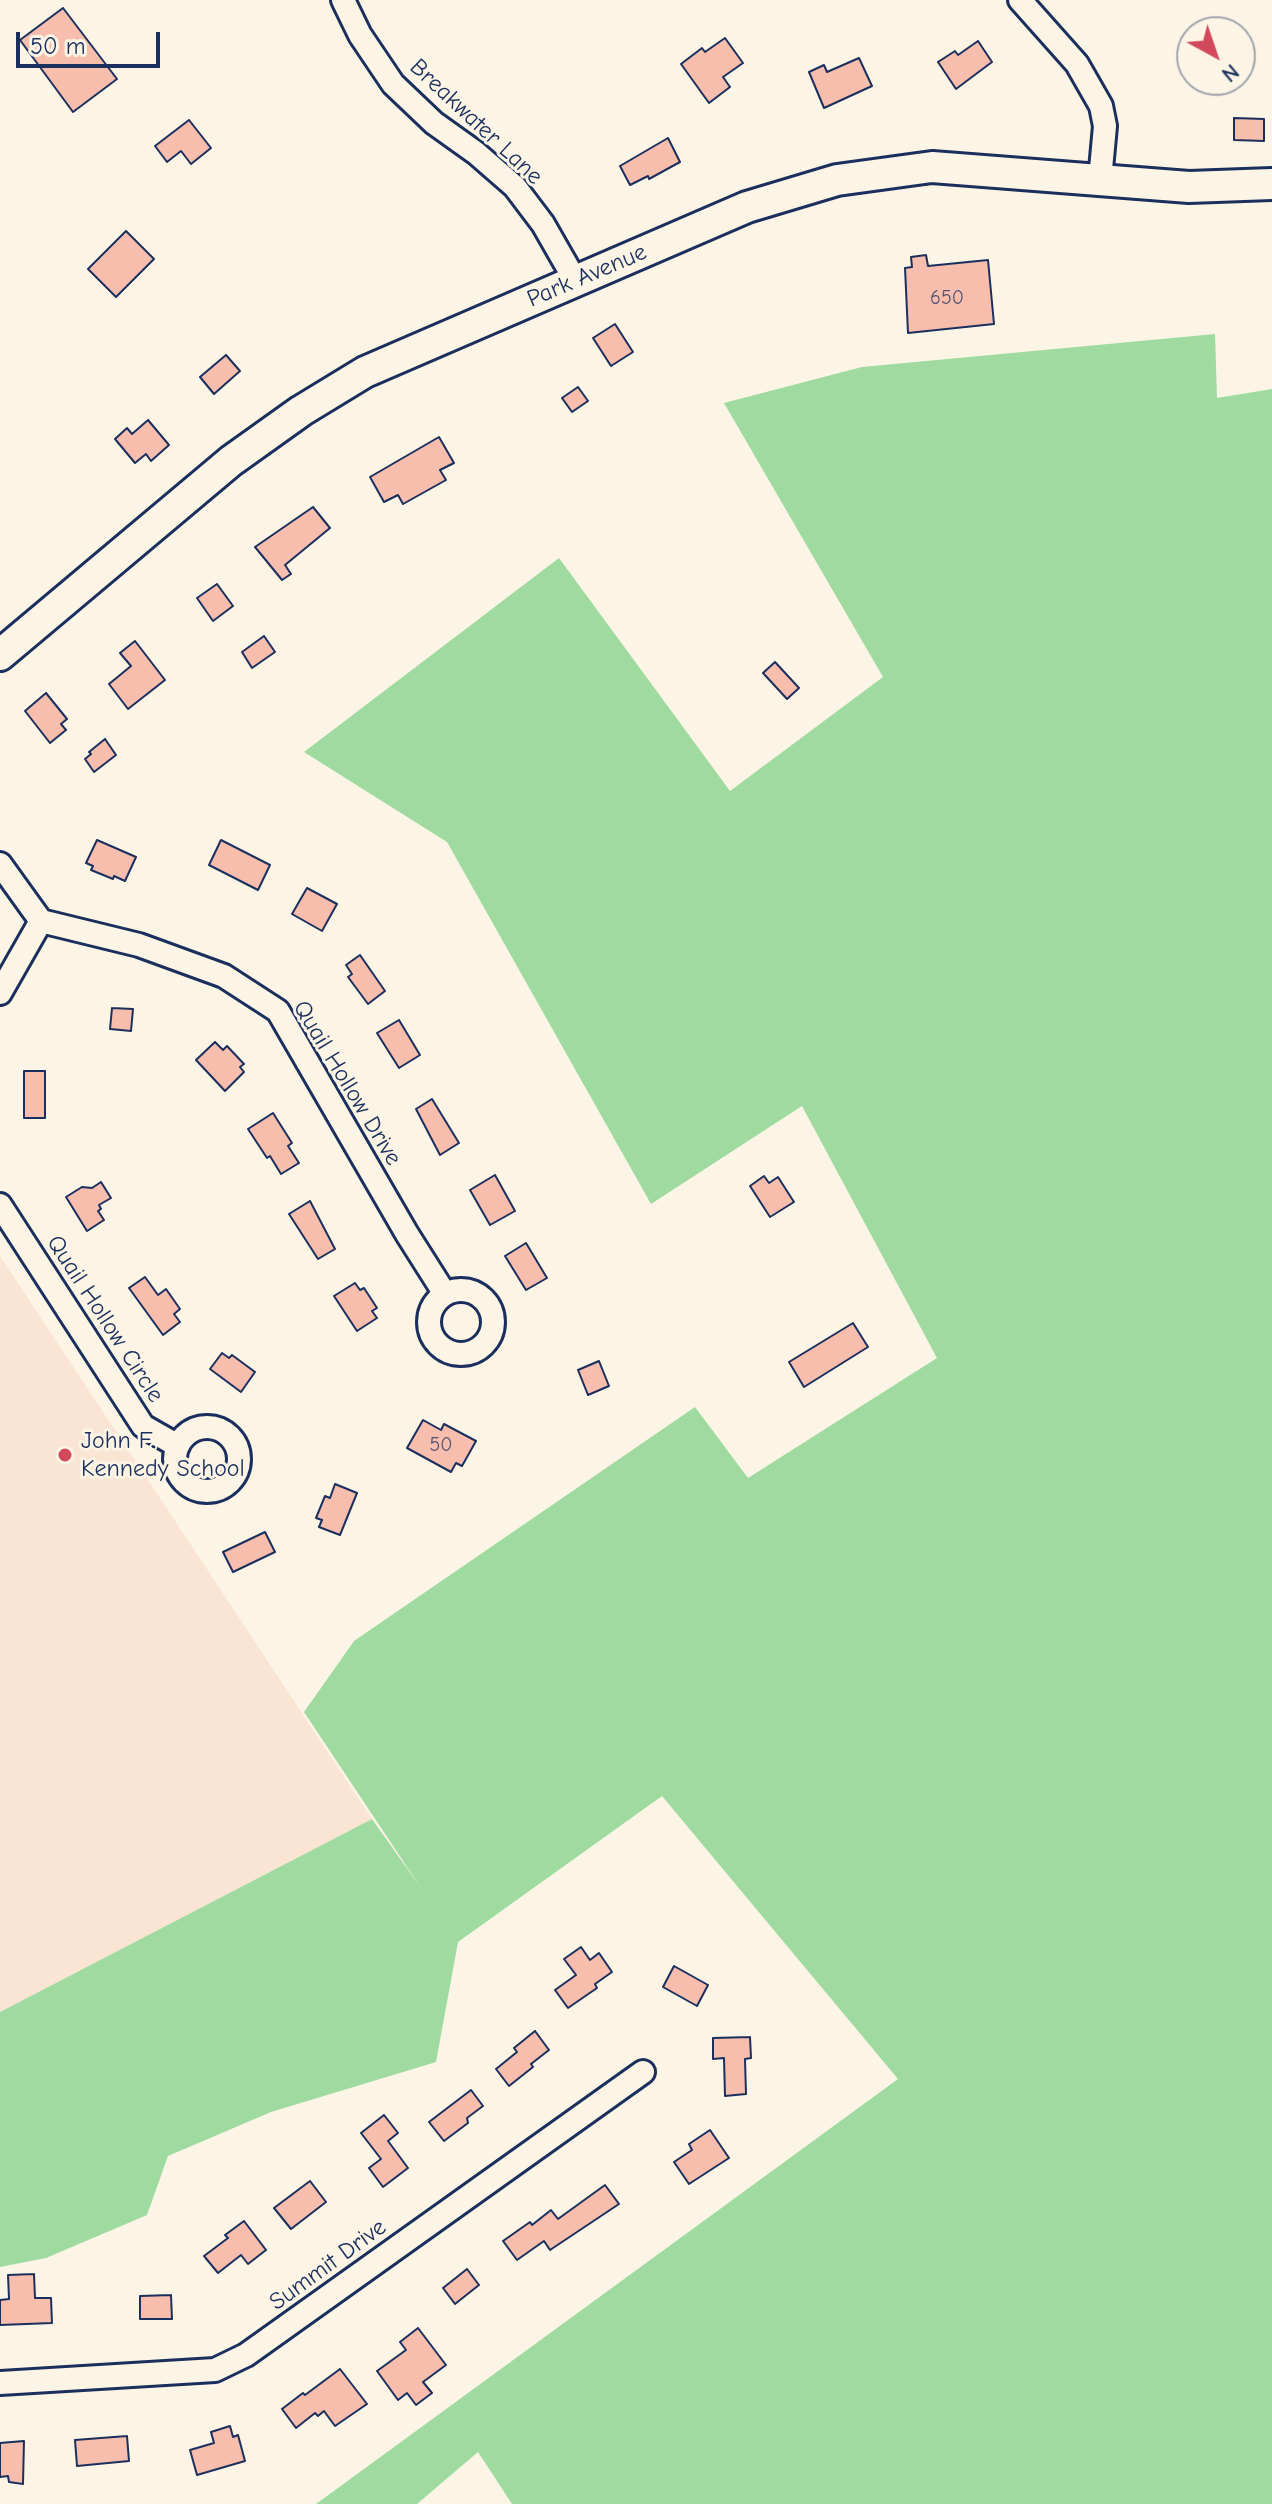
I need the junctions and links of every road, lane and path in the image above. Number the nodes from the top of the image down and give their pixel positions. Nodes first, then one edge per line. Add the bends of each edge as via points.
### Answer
1 (343, 0) edge
2 (1020, 0) edge
3 (1100, 180) junction
4 (1272, 184) edge
5 (575, 280) junction
6 (0, 655) edge
7 (0, 864) edge
8 (41, 921) junction
9 (0, 993) edge
10 (0, 1205) edge
11 (445, 1294) dead end
12 (178, 1446) dead end
13 (643, 2072) dead end
14 (0, 2383) edge

1 - 5 street, Breakwater Lane via 393,84 515,187
2 - 3 street via 1077,64 1101,106 1105,126
3 - 4 main road, Park Avenue via 1189,187
3 - 5 main road, Park Avenue via 932,167 837,180 747,207
5 - 6 main road, Park Avenue via 365,372 301,411 231,461
7 - 8 street
8 - 9 street
8 - 11 street, Quail Hollow Drive via 139,945 224,976 278,1011
10 - 12 street, Quail Hollow Circle via 143,1426
13 - 14 street, Summit Drive via 246,2355 215,2370

